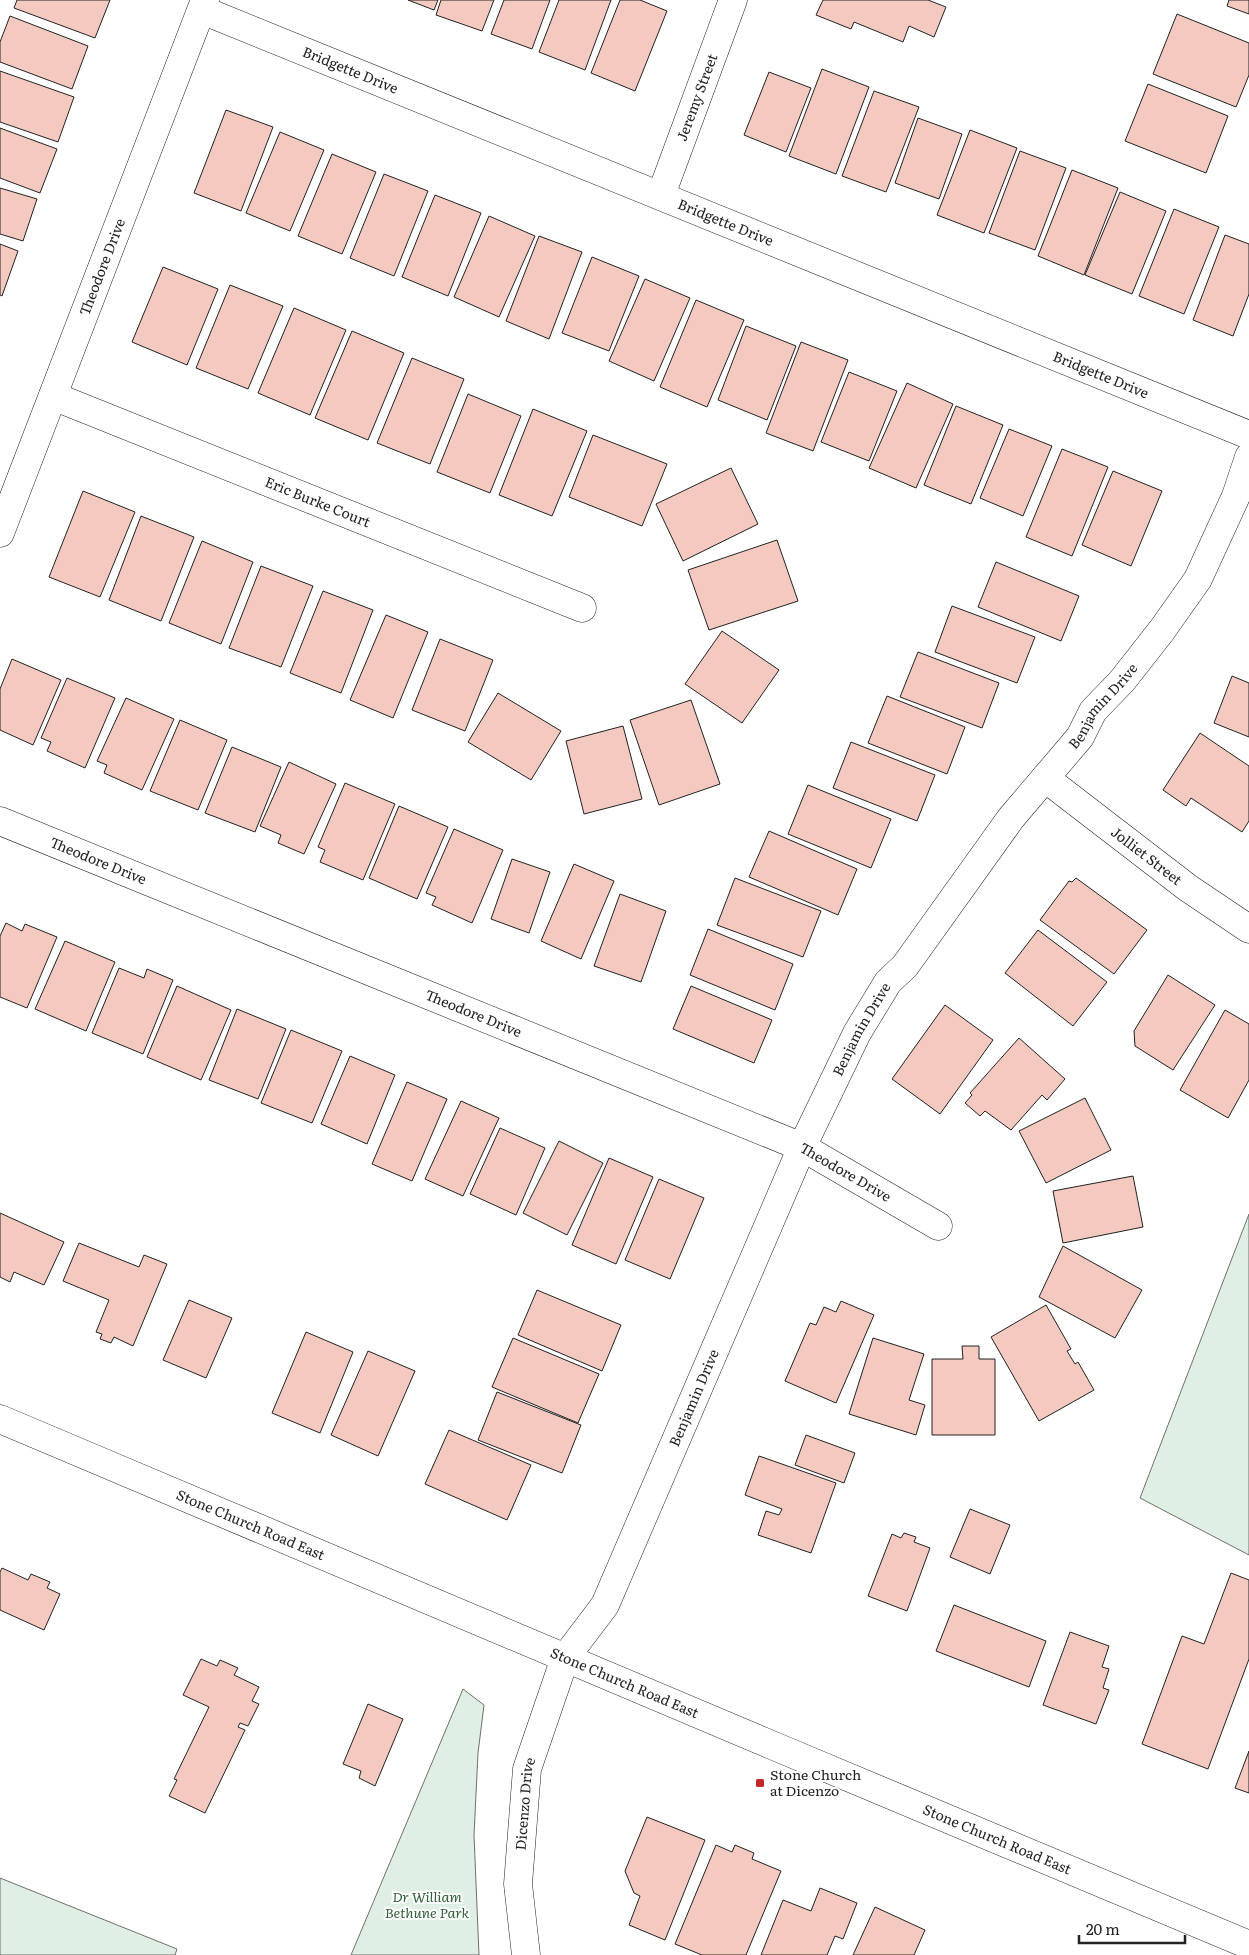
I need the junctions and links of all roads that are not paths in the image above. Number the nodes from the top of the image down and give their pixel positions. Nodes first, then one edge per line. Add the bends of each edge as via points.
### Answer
1 (733, 0) edge
2 (203, 5) edge
3 (661, 195) junction
4 (53, 396) junction
5 (1249, 435) edge
6 (1249, 457) edge
7 (0, 533) edge
8 (582, 608) dead end
9 (1045, 778) junction
10 (0, 821) edge
11 (1249, 929) edge
12 (802, 1147) junction
13 (938, 1226) dead end
14 (0, 1419) edge
15 (565, 1658) junction
16 (1249, 1944) edge
17 (526, 1955) edge

1 - 3 street, Jeremy Street
2 - 3 street, Bridgette Drive
2 - 4 street, Theodore Drive
3 - 5 street, Bridgette Drive
4 - 7 street, Theodore Drive
4 - 8 street, Eric Burke Court
6 - 9 street, Benjamin Drive via 1236,496 1198,579 1122,681 1093,711 1080,737
9 - 11 street, Jolliet Street via 1188,888
9 - 12 street, Benjamin Drive via 1011,818 905,966 888,982 858,1033
10 - 12 street, Theodore Drive
12 - 13 street, Theodore Drive
12 - 15 street, Benjamin Drive via 605,1605
14 - 15 street, Stone Church Road East
15 - 16 street, Stone Church Road East
15 - 17 street, Dicenzo Drive via 527,1769 518,1884

